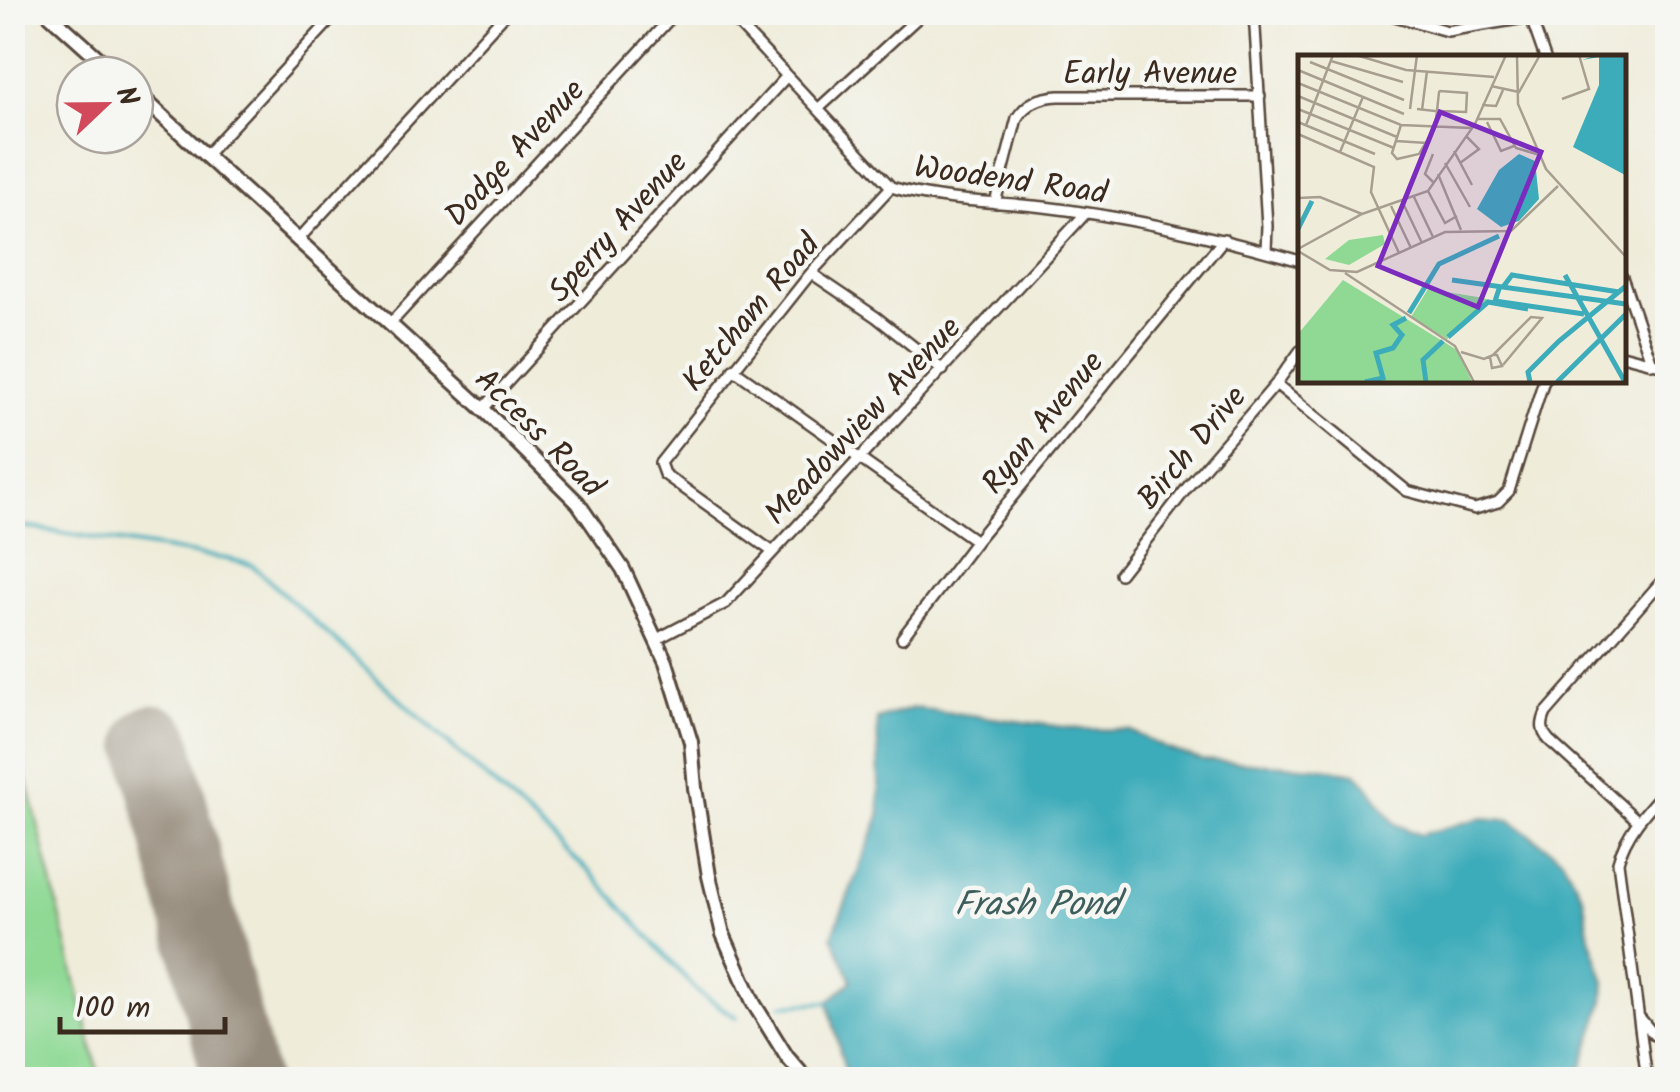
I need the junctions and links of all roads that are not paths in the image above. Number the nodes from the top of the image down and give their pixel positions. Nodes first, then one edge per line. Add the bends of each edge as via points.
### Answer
1 (47, 12) edge
2 (338, 12) edge
3 (507, 12) edge
4 (676, 12) edge
5 (727, 12) edge
6 (924, 12) edge
7 (1254, 12) edge
8 (1381, 12) edge
9 (1530, 15) edge
10 (95, 55) edge
11 (1545, 55) edge
12 (787, 76) junction
13 (1260, 96) junction
14 (155, 109) edge
15 (818, 109) junction
16 (206, 155) junction
17 (891, 187) junction
18 (994, 203) junction
19 (1086, 213) junction
20 (297, 240) junction
21 (1224, 240) junction
22 (1266, 252) junction
23 (1298, 260) edge
24 (811, 273) junction
25 (1625, 285) edge
26 (390, 324) junction
27 (1298, 355) edge
28 (1625, 356) edge
29 (1652, 364) junction
30 (1668, 367) edge
31 (733, 369) junction
32 (943, 370) junction
33 (1543, 382) edge
34 (1276, 384) junction
35 (483, 410) junction
36 (859, 459) junction
37 (976, 541) junction
38 (773, 552) junction
39 (1120, 574) dead end
40 (1668, 574) edge
41 (902, 638) dead end
42 (657, 639) junction
43 (1668, 787) edge
44 (1638, 820) junction
45 (1639, 1016) junction
46 (1668, 1042) edge
47 (1668, 1073) edge
48 (807, 1080) edge
49 (1647, 1080) edge
50 (1662, 1080) edge

1 - 10 main road
2 - 16 street
3 - 20 street
4 - 26 street, Dodge Avenue
5 - 12 street, Woodend Road
6 - 15 street
7 - 13 street
8 - 9 street via 1446,32
9 - 11 street
12 - 15 street, Woodend Road
12 - 35 street, Sperry Avenue
13 - 18 street, Early Avenue via 1038,99 1017,118
13 - 22 street
14 - 16 main road, Access Road
15 - 17 street, Woodend Road
16 - 20 main road, Access Road
17 - 18 street, Woodend Road
17 - 24 street, Ketcham Road
18 - 19 street, Woodend Road
19 - 21 street, Woodend Road
19 - 32 street, Meadowview Avenue
20 - 26 main road, Access Road
21 - 22 street, Woodend Road
21 - 37 street, Ryan Avenue
22 - 23 street, Woodend Road
24 - 31 street, Ketcham Road
24 - 32 street
25 - 29 street
26 - 35 main road, Access Road
27 - 34 street, Birch Drive
28 - 29 street
29 - 30 street
31 - 36 street
31 - 38 street, Ketcham Road via 660,469
32 - 36 street, Meadowview Avenue
33 - 34 street via 1509,491 1475,509 1407,490
34 - 39 street, Birch Drive
35 - 42 main road, Access Road via 578,504 623,568
36 - 37 street
36 - 38 street, Meadowview Avenue
37 - 41 street, Ryan Avenue
38 - 42 street, Meadowview Avenue via 726,603
40 - 44 street via 1542,724 1549,740
42 - 48 main road, Access Road via 691,742 723,934 754,1004
43 - 44 street
44 - 45 street via 1618,862
45 - 46 street
45 - 49 street
47 - 50 main road

